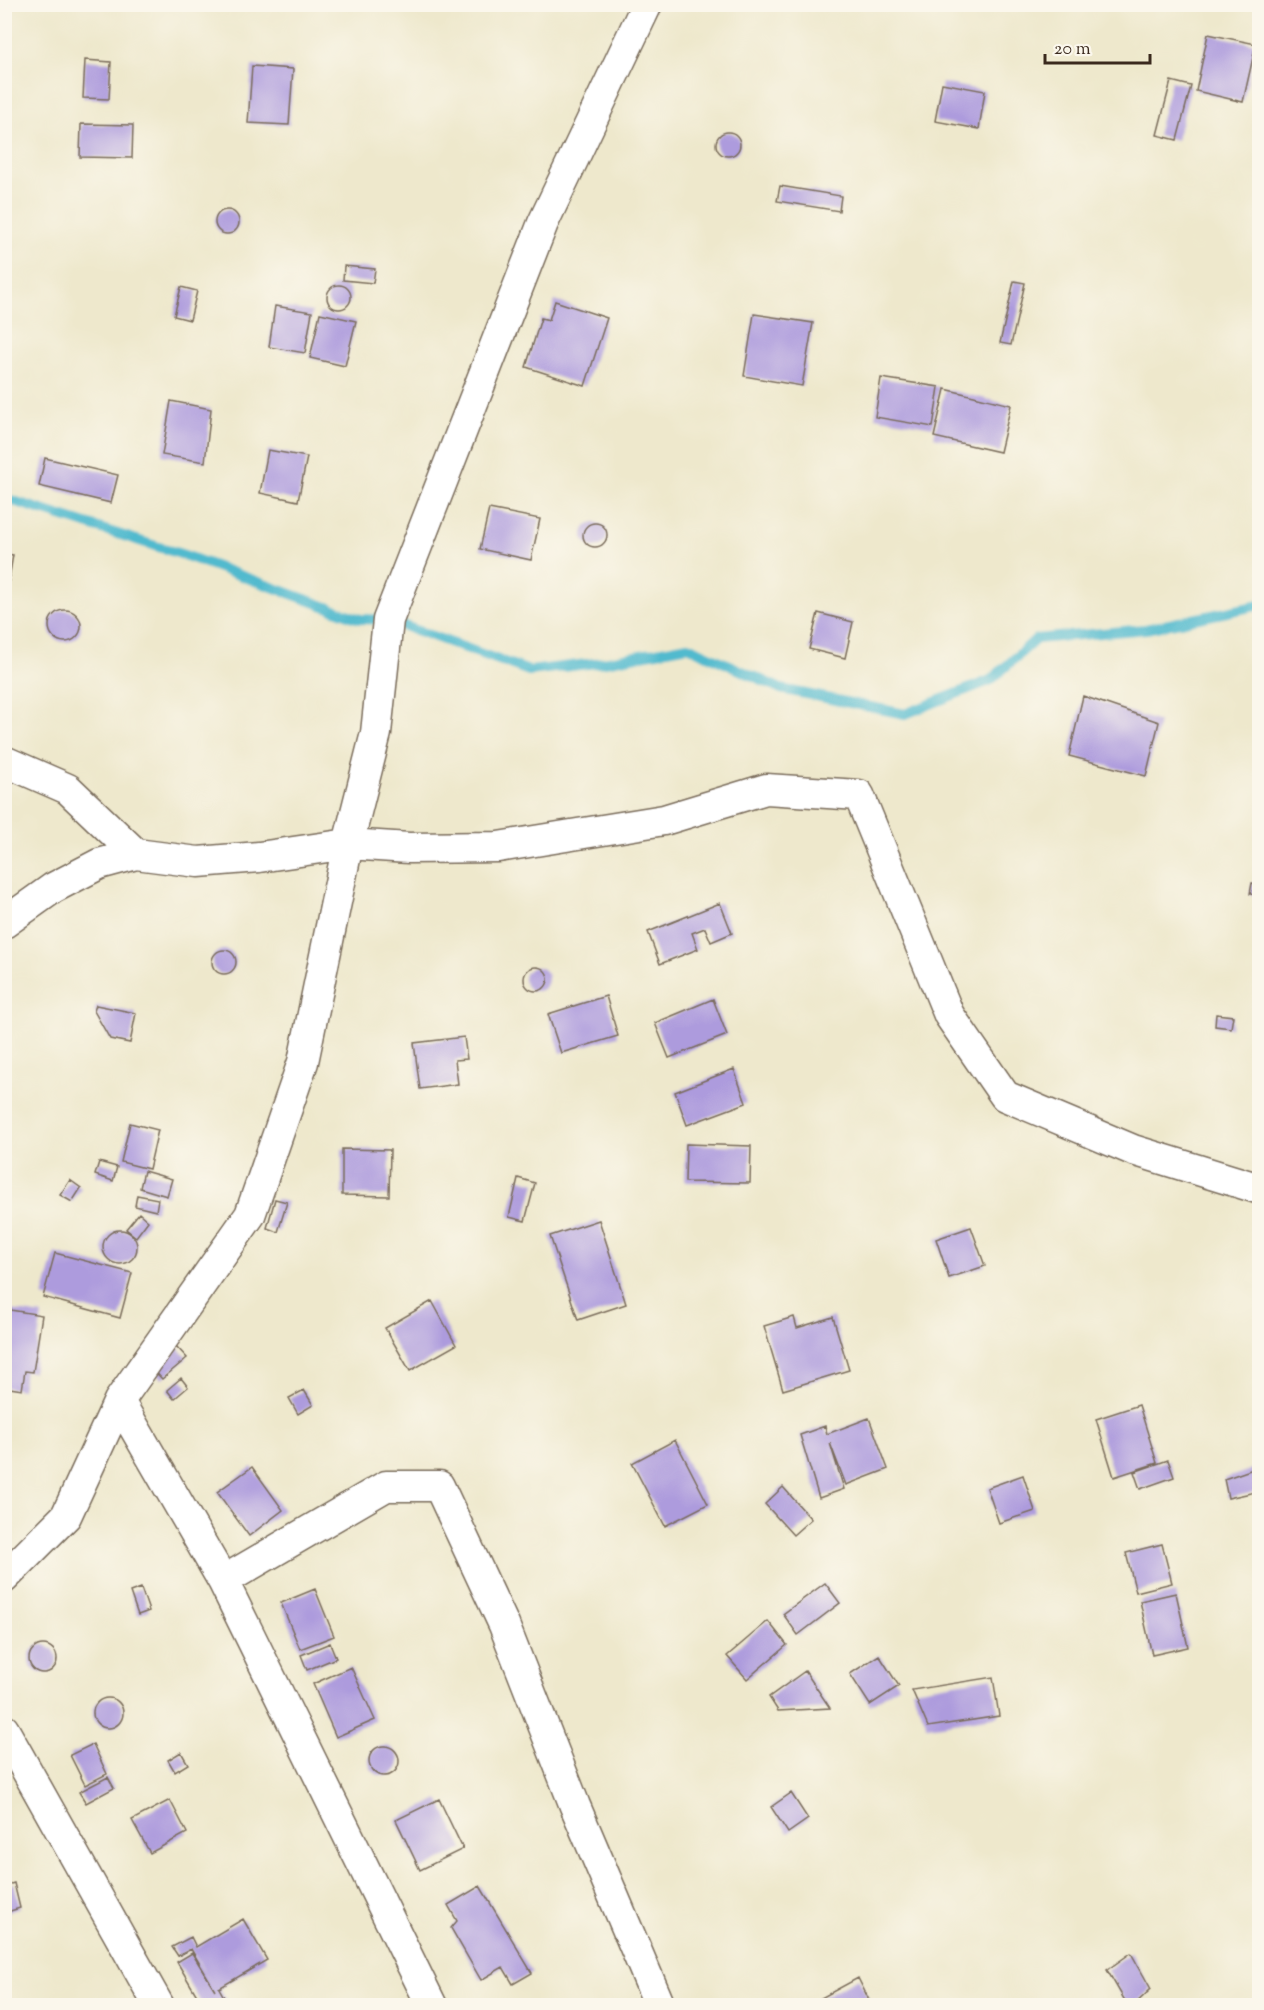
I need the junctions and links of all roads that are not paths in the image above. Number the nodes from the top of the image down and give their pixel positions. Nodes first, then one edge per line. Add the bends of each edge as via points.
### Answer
1 (647, 4) edge
2 (4, 761) edge
3 (348, 844) junction
4 (136, 854) junction
5 (4, 923) edge
6 (1260, 1189) edge
7 (119, 1401) junction
8 (4, 1578) edge
9 (223, 1581) junction
10 (4, 1730) edge
11 (159, 2006) edge
12 (432, 2006) edge
13 (660, 2006) edge

1 - 3 street via 543,223 388,620 375,733
2 - 4 street via 68,789
3 - 4 street via 198,862
3 - 6 street via 498,847 664,820 766,789 860,795 949,1015 1005,1096 1133,1150
3 - 7 street via 303,1062 250,1215
4 - 5 street via 99,864
7 - 8 street via 66,1516
7 - 9 street
9 - 12 street
9 - 13 street via 386,1486 439,1486 504,1625
10 - 11 street

